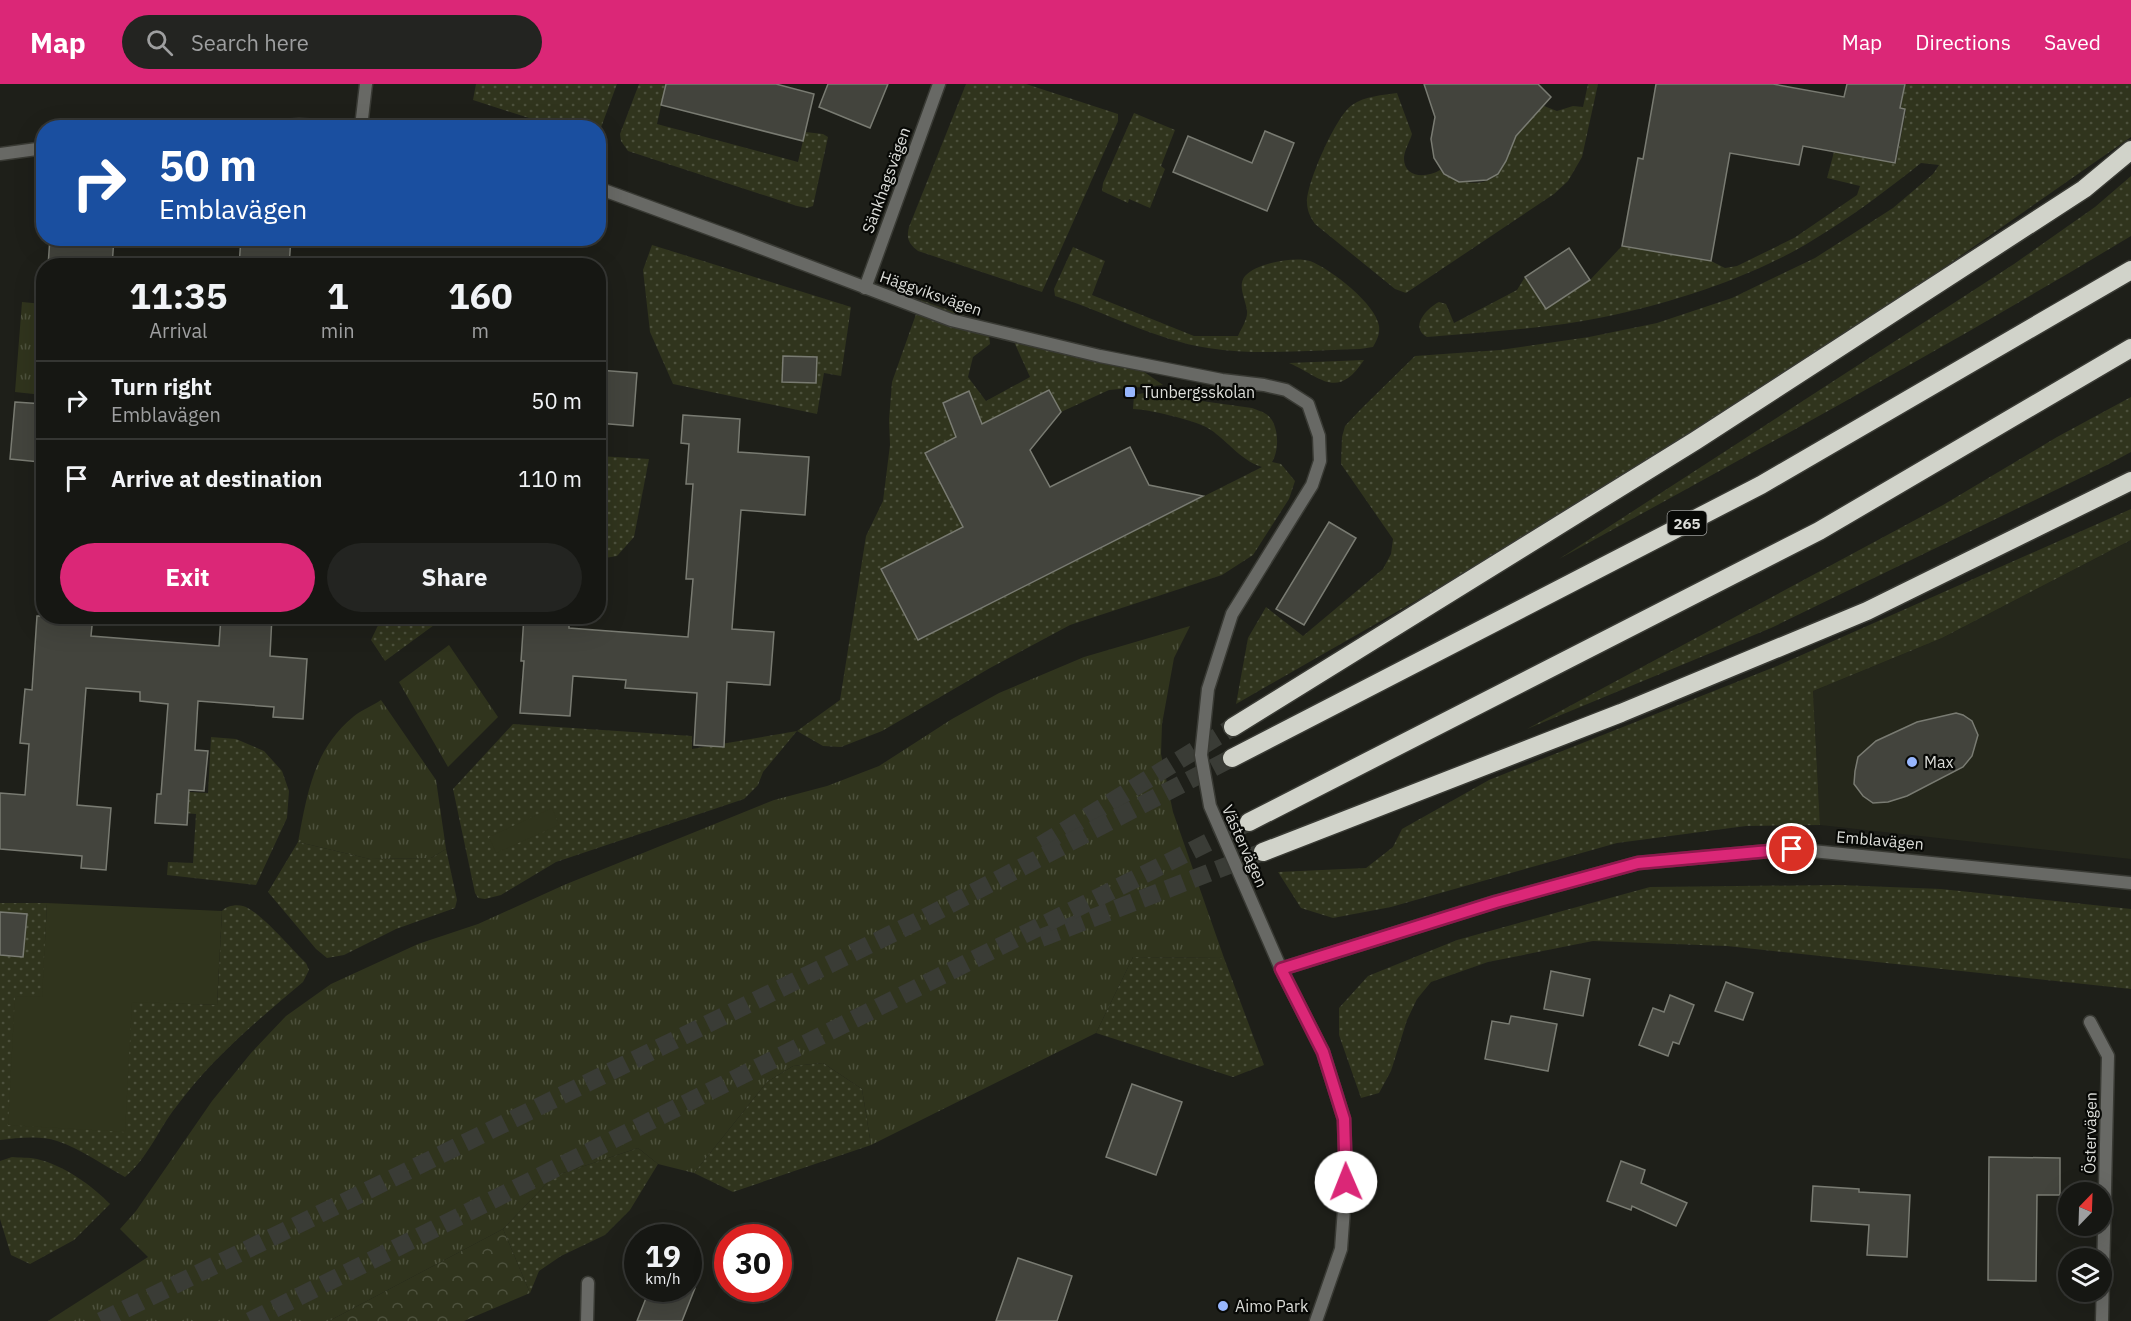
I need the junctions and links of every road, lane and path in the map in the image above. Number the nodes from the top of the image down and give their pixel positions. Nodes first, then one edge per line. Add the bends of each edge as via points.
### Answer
1 (366, 84) edge
2 (939, 84) edge
3 (362, 120) edge
4 (36, 149) edge
5 (2131, 150) edge
6 (0, 154) edge
7 (606, 191) edge
8 (2131, 270) edge
9 (866, 288) junction
10 (2131, 348) edge
11 (1264, 385) joint
12 (2131, 481) edge
13 (1233, 727) tunnel mouth
14 (1232, 758) tunnel mouth
15 (1249, 822) tunnel mouth
16 (1263, 852) tunnel mouth
17 (2131, 883) edge
18 (1281, 969) junction
19 (2090, 1022) dead end
20 (588, 1283) dead end
21 (587, 1321) edge
22 (1316, 1321) edge
23 (2102, 1321) edge

1 - 3 street
2 - 9 street, Sänkhagsvägen
4 - 6 street
5 - 13 highway via 2084,189 1846,344
7 - 9 street, Häggviksvägen
8 - 14 highway, 265 via 1761,485
9 - 11 street, Häggviksvägen via 951,320 1101,356
10 - 15 highway via 1819,531
11 - 18 street, Västervägen via 1286,390 1308,404 1319,436 1320,461 1312,485 1232,614 1208,689 1201,755 1210,806
12 - 16 highway via 1867,611 1621,713
17 - 18 street, Emblavägen via 1792,849 1638,863 1496,902
18 - 22 street, Västervägen via 1323,1052 1344,1119 1346,1182 1341,1249
19 - 23 street, Östervägen via 2108,1056
20 - 21 street

